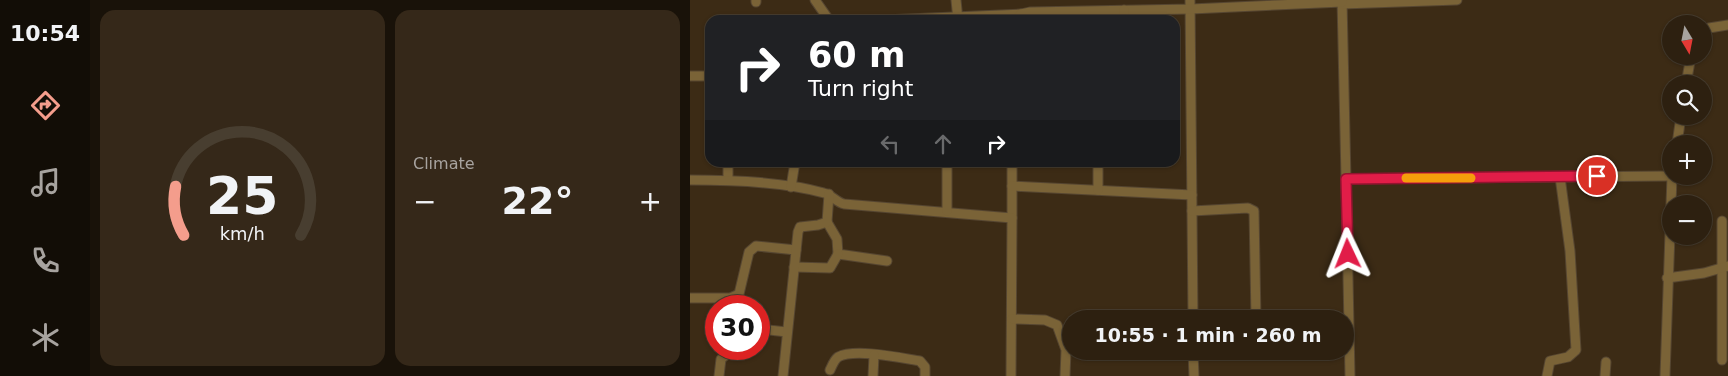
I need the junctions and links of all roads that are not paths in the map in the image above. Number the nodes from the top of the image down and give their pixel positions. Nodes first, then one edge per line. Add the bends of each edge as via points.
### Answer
1 (815, 0) edge
2 (956, 0) edge
3 (1457, 0) edge
4 (1342, 2) edge
5 (1190, 5) edge
6 (1124, 10) junction
7 (1021, 14) joint
8 (826, 15) edge
9 (958, 15) edge
10 (1005, 15) edge
11 (1124, 15) edge
12 (1728, 26) edge
13 (1712, 28) edge
14 (690, 76) edge
15 (705, 76) edge
16 (728, 167) edge
17 (794, 167) edge
18 (948, 167) edge
19 (1012, 167) edge
20 (1098, 167) edge
21 (1662, 176) edge
22 (1560, 177) junction
23 (1346, 179) junction
24 (690, 180) edge
25 (728, 180) junction
26 (1671, 185) edge
27 (1012, 186) junction
28 (791, 187) junction
29 (1098, 190) junction
30 (829, 194) junction
31 (1192, 195) junction
32 (947, 211) junction
33 (1192, 211) junction
34 (1012, 218) junction
35 (1722, 221) dead end
36 (827, 222) junction
37 (796, 250) junction
38 (838, 254) junction
39 (887, 261) dead end
40 (794, 267) junction
41 (1724, 267) edge
42 (1667, 278) junction
43 (690, 298) edge
44 (1193, 310) edge
45 (1256, 310) edge
46 (1348, 310) edge
47 (1012, 319) junction
48 (770, 330) edge
49 (787, 332) junction
50 (874, 355) junction
51 (721, 360) edge
52 (1194, 360) edge
53 (1349, 360) edge
54 (1722, 360) dead end
55 (1606, 362) dead end
56 (830, 370) dead end
57 (719, 376) edge
58 (782, 376) edge
59 (873, 376) edge
60 (925, 376) edge
61 (1011, 376) edge
62 (1065, 376) edge
63 (1194, 376) edge
64 (1350, 376) edge
65 (1547, 376) edge
66 (1605, 376) edge
67 (1665, 376) edge

1 - 8 street
2 - 9 street
3 - 4 street
4 - 5 street
4 - 23 street
5 - 6 street
5 - 31 street
6 - 7 street
6 - 11 street
7 - 10 street
12 - 13 street
14 - 15 street
16 - 25 street
17 - 28 street
18 - 32 street
19 - 27 street
20 - 29 street
21 - 22 street
22 - 23 street
22 - 65 street via 1570,251 1576,350 1568,357 1550,361
23 - 46 street
24 - 25 street
25 - 28 street
26 - 42 street
27 - 29 street
27 - 34 street
28 - 30 street
29 - 31 street
30 - 32 street via 844,204
30 - 36 street
31 - 33 street
32 - 34 street
33 - 44 street
33 - 45 street via 1248,208 1254,211
34 - 47 street
35 - 41 street
36 - 37 street via 800,227
36 - 38 street via 837,239
37 - 40 street
37 - 43 street via 756,246 749,252 739,294 730,298
38 - 39 street
38 - 40 street via 830,268
40 - 49 street
41 - 42 street
41 - 54 street
42 - 67 street
47 - 61 street
47 - 62 street via 1045,320 1057,325 1066,350
48 - 49 street
49 - 58 street
50 - 56 street via 840,356
50 - 59 street
50 - 60 street via 920,361 925,368
51 - 57 street
52 - 63 street
53 - 64 street
55 - 66 street

